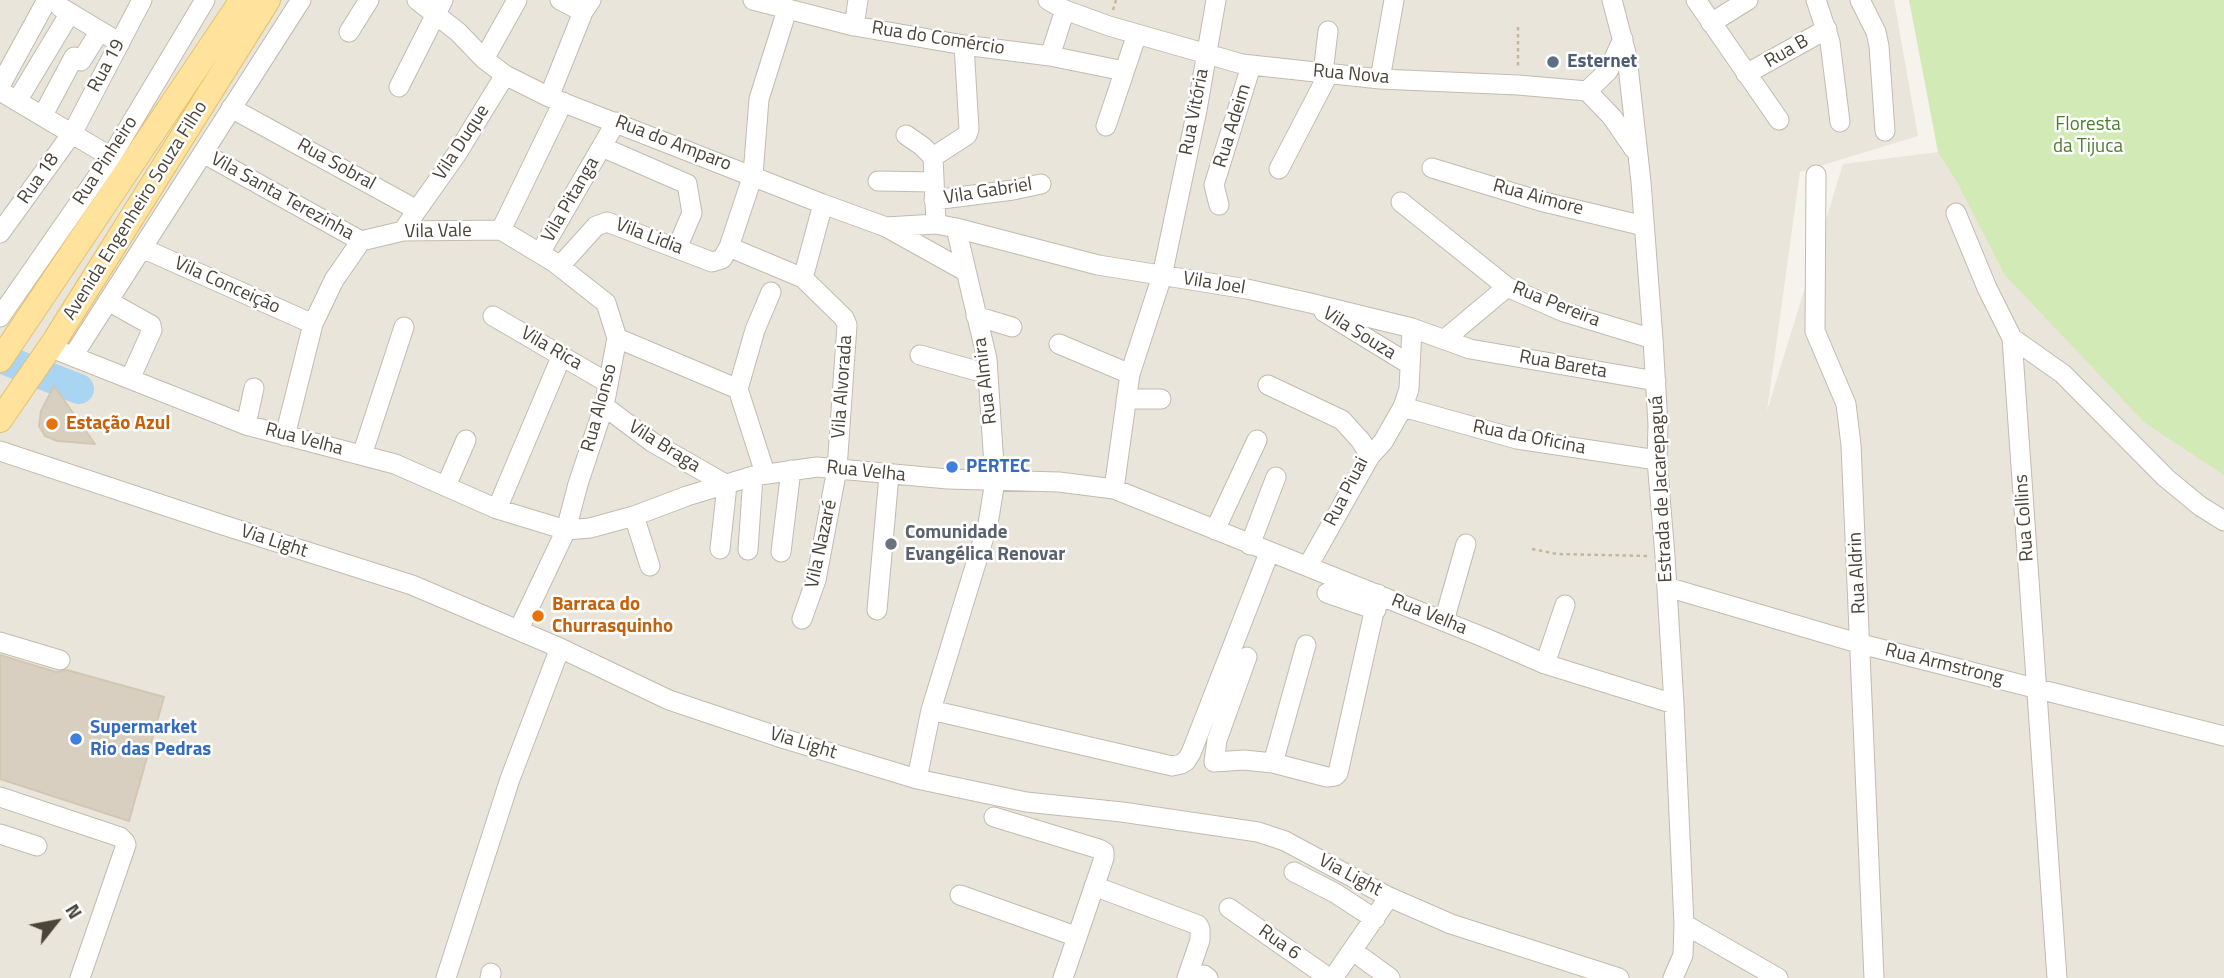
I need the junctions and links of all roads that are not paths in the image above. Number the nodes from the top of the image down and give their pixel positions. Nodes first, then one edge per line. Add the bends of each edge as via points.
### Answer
1 (47, 0) edge
2 (142, 0) edge
3 (205, 0) edge
4 (242, 0) edge
5 (268, 0) edge
6 (301, 0) edge
7 (369, 0) edge
8 (417, 0) edge
9 (517, 0) edge
10 (560, 0) edge
11 (753, 0) edge
12 (858, 0) edge
13 (1216, 0) edge
14 (1394, 0) edge
15 (1697, 0) edge
16 (1748, 0) edge
17 (1816, 0) edge
18 (1860, 0) edge
19 (1617, 1) edge
20 (1057, 5) edge
21 (587, 6) edge
22 (440, 7) edge
23 (787, 10) junction
24 (70, 13) junction
25 (1711, 23) junction
26 (854, 26) junction
27 (1827, 29) junction
28 (100, 31) junction
29 (1328, 31) dead end
30 (349, 32) dead end
31 (1137, 34) junction
32 (1623, 38) junction
33 (120, 43) junction
34 (964, 45) junction
35 (1206, 55) junction
36 (1050, 56) junction
37 (484, 59) junction
38 (1251, 66) junction
39 (1124, 71) junction
40 (1326, 73) junction
41 (1746, 74) junction
42 (505, 75) junction
43 (1380, 79) junction
44 (0, 88) edge
45 (398, 88) dead end
46 (1587, 92) junction
47 (556, 99) junction
48 (17, 101) junction
49 (231, 108) junction
50 (43, 115) junction
51 (1779, 120) dead end
52 (616, 122) junction
53 (1840, 122) dead end
54 (1107, 126) dead end
55 (1885, 131) dead end
56 (72, 132) junction
57 (906, 135) dead end
58 (602, 147) junction
59 (1636, 152) junction
60 (203, 153) junction
61 (696, 153) junction
62 (111, 157) junction
63 (933, 157) junction
64 (1432, 168) dead end
65 (1279, 169) dead end
66 (1184, 170) junction
67 (753, 175) junction
68 (1816, 175) dead end
69 (878, 181) dead end
70 (687, 184) junction
71 (1041, 184) dead end
72 (933, 191) junction
73 (1401, 202) dead end
74 (823, 204) junction
75 (418, 209) junction
76 (1956, 213) dead end
77 (936, 224) junction
78 (2, 226) edge
79 (1644, 226) junction
80 (886, 227) junction
81 (956, 228) junction
82 (501, 230) junction
83 (403, 231) junction
84 (360, 241) junction
85 (729, 247) junction
86 (142, 248) junction
87 (677, 248) junction
88 (540, 253) junction
89 (560, 266) junction
90 (965, 271) junction
91 (1162, 276) junction
92 (803, 278) junction
93 (1507, 286) junction
94 (771, 292) dead end
95 (108, 301) junction
96 (1310, 303) junction
97 (493, 316) dead end
98 (976, 316) junction
99 (0, 317) edge
100 (313, 324) junction
101 (404, 327) dead end
102 (1012, 327) dead end
103 (1412, 328) junction
104 (617, 338) junction
105 (2012, 338) junction
106 (1445, 339) junction
107 (1653, 339) junction
108 (1059, 344) dead end
109 (62, 349) junction
110 (1470, 349) joint
111 (562, 355) junction
112 (920, 355) dead end
113 (0, 360) edge
114 (1409, 365) junction
115 (988, 374) junction
116 (1130, 374) junction
117 (130, 379) junction
118 (1656, 382) junction
119 (608, 383) junction
120 (1268, 385) dead end
121 (254, 388) dead end
122 (738, 389) junction
123 (1126, 399) junction
124 (1161, 400) dead end
125 (604, 406) junction
126 (1403, 407) junction
127 (4, 413) edge
128 (246, 425) junction
129 (285, 436) junction
130 (466, 440) dead end
131 (1257, 440) dead end
132 (0, 451) edge
133 (362, 455) junction
134 (1370, 456) junction
135 (1657, 460) junction
136 (837, 469) junction
137 (791, 470) junction
138 (759, 475) junction
139 (889, 475) junction
140 (1276, 477) dead end
141 (995, 481) junction
142 (727, 485) junction
143 (446, 486) junction
144 (1114, 489) junction
145 (497, 509) junction
146 (634, 516) junction
147 (2224, 521) edge
148 (566, 530) junction
149 (1214, 530) junction
150 (1466, 544) dead end
151 (1250, 545) junction
152 (720, 549) dead end
153 (748, 550) dead end
154 (780, 552) dead end
155 (1269, 553) junction
156 (650, 566) dead end
157 (1308, 566) junction
158 (1667, 587) junction
159 (1327, 593) dead end
160 (1377, 602) junction
161 (1564, 605) dead end
162 (877, 610) dead end
163 (803, 619) dead end
164 (1444, 621) junction
165 (519, 629) junction
166 (0, 642) edge
167 (1861, 644) junction
168 (1306, 645) dead end
169 (560, 648) junction
170 (1247, 657) dead end
171 (60, 660) dead end
172 (1545, 664) junction
173 (2037, 688) junction
174 (1674, 704) junction
175 (931, 710) junction
176 (2224, 736) edge
177 (1186, 761) junction
178 (1214, 762) junction
179 (1273, 763) junction
180 (917, 779) junction
181 (0, 797) edge
182 (994, 817) dead end
183 (0, 834) edge
184 (37, 846) dead end
185 (1294, 872) dead end
186 (1094, 886) junction
187 (960, 895) dead end
188 (1389, 897) junction
189 (1229, 908) dead end
190 (1375, 919) junction
191 (1684, 924) junction
192 (1075, 936) junction
193 (1353, 951) junction
194 (1200, 977) edge
195 (80, 978) edge
196 (446, 978) edge
197 (1062, 978) edge
198 (1331, 978) edge
199 (1390, 978) edge
200 (1619, 978) edge
201 (1673, 978) edge
202 (1778, 978) edge
203 (1874, 978) edge
204 (2057, 978) edge

1 - 24 street
1 - 44 street
2 - 33 street, Rua 19
3 - 62 street, Rua Pinheiro
4 - 113 main road, Avenida Engenheiro Souza Filho
5 - 109 main road, Avenida Engenheiro Souza Filho
6 - 49 street
7 - 30 street
8 - 22 street, Rua do Amparo
9 - 37 street
10 - 21 street
11 - 23 street, Rua do Comércio
12 - 26 street
13 - 35 street, Rua Vitória
14 - 43 street
15 - 25 street
16 - 25 street
17 - 27 street
18 - 55 street via 1879,46
19 - 32 street, Estrada de Jacarepaguá
20 - 31 street, Rua Nova
20 - 36 street
21 - 47 street
22 - 37 street, Rua do Amparo
22 - 45 street
23 - 26 street, Rua do Comércio
23 - 67 street via 759,99
24 - 28 street
24 - 48 street
25 - 41 street
26 - 34 street, Rua do Comércio
27 - 41 street, Rua B
27 - 53 street
28 - 33 street
28 - 50 street
29 - 40 street
31 - 35 street, Rua Nova
31 - 39 street
32 - 46 street via 1608,71
32 - 59 street, Estrada de Jacarepaguá
33 - 56 street, Rua 19
34 - 36 street, Rua do Comércio
34 - 63 street via 968,133
35 - 38 street, Rua Nova
35 - 66 street, Rua Vitória
36 - 39 street, Rua do Comércio
37 - 42 street, Rua do Amparo
38 - 40 street, Rua Nova
38 - 66 street, Rua Adeim via 1217,195
39 - 54 street
40 - 43 street, Rua Nova
40 - 65 street
41 - 51 street
42 - 47 street, Rua do Amparo
42 - 75 street, Vila Duque
43 - 46 street, Rua Nova
44 - 48 street
46 - 59 street via 1612,117
47 - 52 street, Rua do Amparo
47 - 82 street
48 - 50 street
49 - 60 street
49 - 75 street, Rua Sobral
50 - 56 street
52 - 58 street, Vila Pitanga
52 - 61 street, Rua do Amparo
56 - 62 street
56 - 78 street, Rua 18
57 - 63 street
58 - 70 street, Vila Pitanga
58 - 88 street, Vila Pitanga
59 - 79 street, Estrada de Jacarepaguá
60 - 84 street, Vila Santa Terezinha
60 - 86 street
61 - 67 street, Rua do Amparo
61 - 70 street
62 - 99 street, Rua Pinheiro
63 - 72 street
64 - 79 street, Rua Aimore
66 - 91 street, Rua Vitória
67 - 74 street, Rua do Amparo
67 - 85 street
68 - 167 street, Rua Aldrin via 1815,331 1846,404
69 - 72 street, Vila Gabriel
70 - 87 street via 691,218
71 - 72 street, Vila Gabriel via 1013,190
72 - 77 street
73 - 93 street, Rua Pereira
74 - 80 street, Rua do Amparo
74 - 92 street
75 - 83 street
76 - 105 street
77 - 80 street, Rua do Amparo
77 - 81 street, Rua do Amparo
79 - 107 street, Estrada de Jacarepaguá
80 - 90 street
81 - 90 street, Rua Almira
81 - 91 street, Vila Joel via 1098,265
82 - 83 street, Vila Vale
82 - 88 street, Rua Alonso
83 - 84 street, Vila Vale
84 - 100 street via 334,279
85 - 87 street, Vila Lidia via 722,259 712,262
85 - 92 street, Vila Alvorada
86 - 95 street
86 - 100 street, Vila Conceição
87 - 89 street, Vila Lidia via 607,222 596,226
88 - 89 street, Rua Alonso
89 - 104 street, Rua Alonso via 606,303
90 - 98 street, Rua Almira
91 - 96 street, Vila Joel
91 - 116 street, Rua Vitória
92 - 136 street, Vila Alvorada via 847,325
93 - 106 street
93 - 107 street, Rua Pereira via 1564,312
94 - 122 street
95 - 109 street
95 - 117 street via 151,325
96 - 103 street, Vila Joel
96 - 114 street, Vila Souza
97 - 111 street, Vila Rica
98 - 102 street
98 - 115 street, Rua Almira
100 - 129 street
101 - 133 street
103 - 106 street, Vila Joel
103 - 114 street
104 - 119 street, Rua Alonso
104 - 122 street
105 - 147 street via 2063,374 2166,478
105 - 173 street, Rua Collins
106 - 110 street, Vila Joel
107 - 118 street, Estrada de Jacarepaguá
108 - 116 street
109 - 117 street, Rua Velha
109 - 127 main road, Avenida Engenheiro Souza Filho
110 - 118 street, Rua Bareta
111 - 119 street, Vila Rica
111 - 145 street
112 - 115 street
114 - 126 street
115 - 141 street, Rua Almira
116 - 123 street, Rua Vitória
117 - 128 street, Rua Velha
118 - 135 street, Estrada de Jacarepaguá
119 - 125 street, Rua Alonso
120 - 134 street, Rua Piuai via 1342,420
121 - 128 street
122 - 138 street
123 - 124 street
123 - 144 street, Rua Vitória
125 - 142 street, Vila Braga via 652,442
125 - 148 street, Rua Alonso
126 - 134 street
126 - 135 street, Rua da Oficina via 1517,439
128 - 129 street, Rua Velha
129 - 133 street, Rua Velha
130 - 143 street
131 - 149 street
132 - 165 street, Via Light via 412,585
133 - 143 street, Rua Velha
134 - 157 street, Rua Piuai
135 - 158 street, Estrada de Jacarepaguá
136 - 137 street, Rua Velha
136 - 139 street, Rua Velha
136 - 163 street, Vila Nazaré via 816,580
137 - 138 street, Rua Velha
137 - 154 street
138 - 142 street, Rua Velha
138 - 153 street
139 - 141 street, Rua Velha
139 - 162 street
140 - 151 street
141 - 144 street, Rua Velha
141 - 175 street, Rua Almira via 988,524
142 - 146 street, Rua Velha
142 - 152 street
143 - 145 street, Rua Velha
144 - 149 street, Rua Velha
145 - 148 street, Rua Velha
146 - 148 street, Rua Velha
146 - 156 street
148 - 165 street, Rua Alonso
149 - 151 street, Rua Velha
150 - 164 street
151 - 155 street, Rua Velha
155 - 157 street, Rua Velha
155 - 177 street
157 - 160 street, Rua Velha
158 - 167 street, Rua Armstrong
158 - 174 street, Estrada de Jacarepaguá
159 - 160 street
160 - 164 street, Rua Velha
160 - 179 street via 1338,773 1327,777
161 - 172 street
164 - 172 street, Rua Velha
165 - 169 street, Via Light
166 - 171 street
167 - 173 street, Rua Armstrong
167 - 203 street, Rua Aldrin
168 - 179 street
169 - 180 street, Via Light via 669,700
169 - 196 street via 510,779
170 - 178 street via 1217,740
172 - 174 street, Rua Velha
173 - 176 street, Rua Armstrong
173 - 204 street, Rua Collins
174 - 191 street, Estrada de Jacarepaguá
175 - 177 street via 1172,766
175 - 180 street, Rua Almira
177 - 178 street
178 - 179 street
180 - 188 street, Via Light via 1026,802 1258,832 1285,841
181 - 195 street via 125,842
182 - 186 street via 1102,850 1104,858
183 - 184 street
185 - 190 street
186 - 192 street
186 - 194 street via 1198,925
187 - 192 street
188 - 190 street
188 - 200 street, Via Light via 1451,924
189 - 198 street, Rua 6
190 - 193 street
191 - 201 street, Estrada de Jacarepaguá via 1683,956
191 - 202 street
192 - 197 street
193 - 198 street
193 - 199 street

